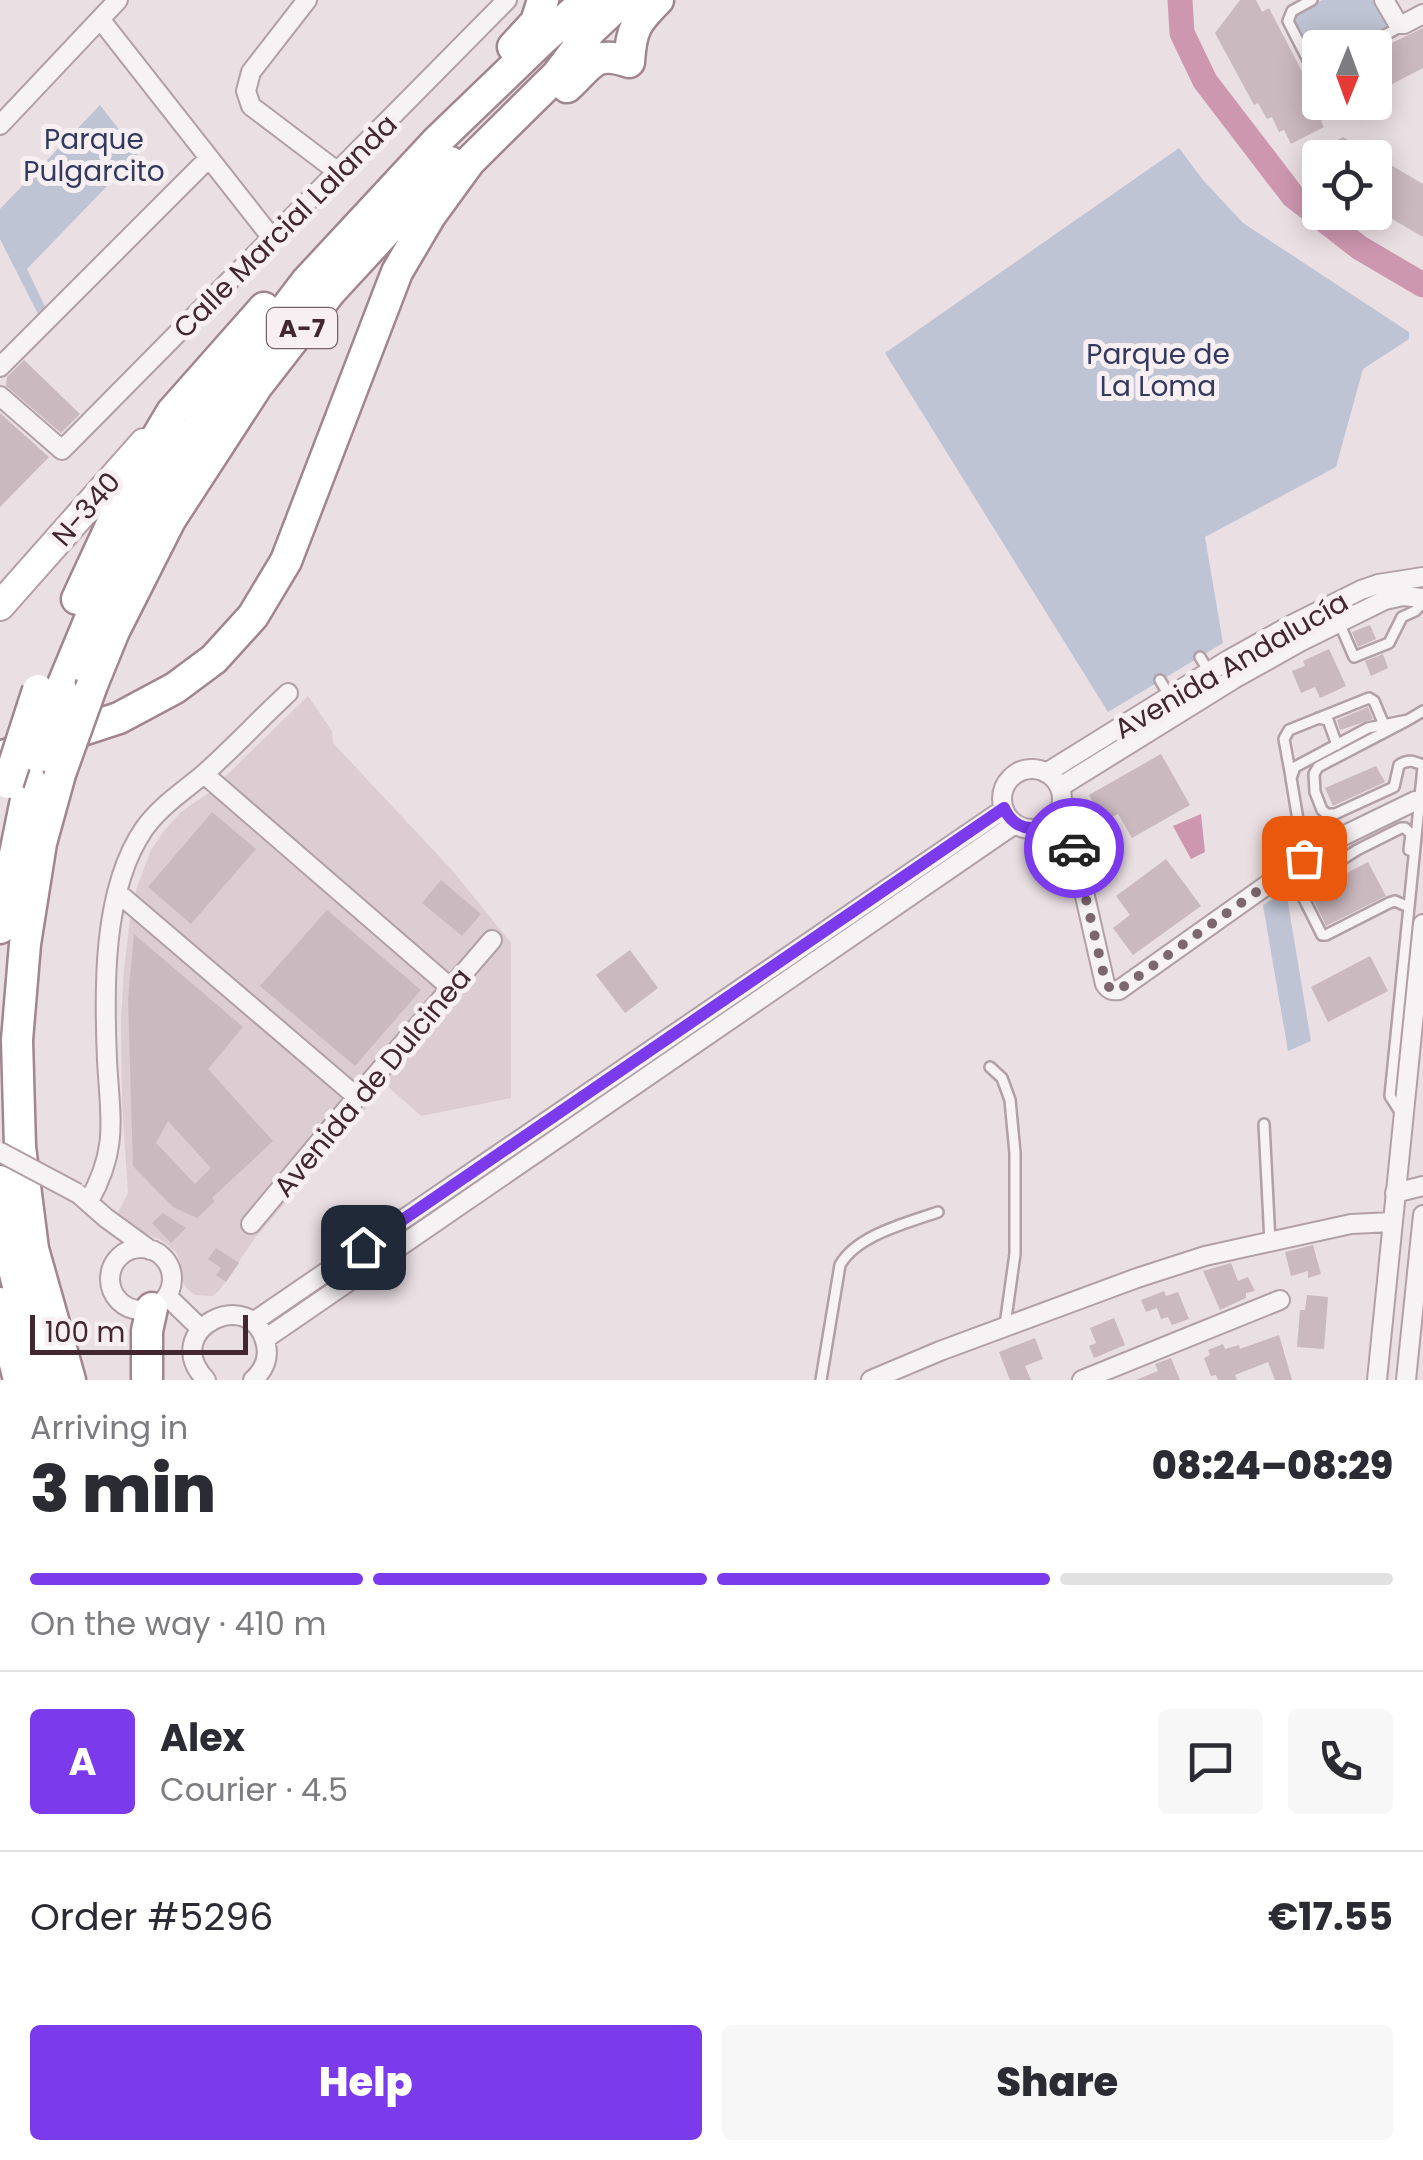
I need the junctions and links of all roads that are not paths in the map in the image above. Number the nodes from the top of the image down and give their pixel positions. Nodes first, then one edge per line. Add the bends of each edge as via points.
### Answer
1 (118, 0) edge
2 (307, 0) edge
3 (507, 0) edge
4 (542, 0) edge
5 (624, 0) edge
6 (658, 0) edge
7 (1312, 0) edge
8 (1384, 0) edge
9 (1423, 14) edge
10 (589, 15) edge
11 (100, 19) junction
12 (1404, 24) junction
13 (1392, 31) edge
14 (1302, 48) edge
15 (473, 106) junction
16 (0, 125) edge
17 (438, 140) junction
18 (209, 158) junction
19 (338, 172) junction
20 (430, 216) junction
21 (272, 238) junction
22 (0, 367) edge
23 (0, 396) edge
24 (172, 412) junction
25 (1423, 577) edge
26 (1423, 598) edge
27 (0, 606) edge
28 (1343, 620) junction
29 (49, 689) junction
30 (288, 692) dead end
31 (1423, 711) edge
32 (1318, 718) junction
33 (1408, 720) junction
34 (1384, 724) junction
35 (1337, 745) junction
36 (1423, 766) edge
37 (25, 774) edge
38 (204, 774) junction
39 (1291, 778) junction
40 (1053, 780) junction
41 (1422, 802) edge
42 (1059, 812) junction
43 (1009, 816) junction
44 (0, 820) edge
45 (1304, 858) junction
46 (118, 892) junction
47 (1412, 913) edge
48 (0, 928) edge
49 (492, 940) dead end
50 (451, 988) junction
51 (990, 1067) dead end
52 (357, 1097) junction
53 (1264, 1124) dead end
54 (0, 1152) edge
55 (0, 1181) edge
56 (1423, 1186) edge
57 (1395, 1192) junction
58 (83, 1197) junction
59 (938, 1212) dead end
60 (1423, 1215) edge
61 (106, 1218) junction
62 (1392, 1222) junction
63 (251, 1224) dead end
64 (1270, 1242) junction
65 (150, 1250) junction
66 (118, 1259) junction
67 (1280, 1300) dead end
68 (159, 1302) junction
69 (0, 1303) edge
70 (253, 1322) junction
71 (1004, 1328) junction
72 (200, 1329) junction
73 (265, 1340) junction
74 (0, 1350) edge
75 (11, 1380) edge
76 (19, 1380) edge
77 (42, 1380) edge
78 (70, 1380) edge
79 (147, 1380) edge
80 (205, 1380) edge
81 (253, 1380) edge
82 (821, 1380) edge
83 (871, 1380) edge
84 (1082, 1380) edge
85 (1377, 1380) edge
86 (1406, 1380) edge

1 - 11 street
2 - 19 street via 251,72 246,91 252,106
3 - 19 street, Calle Marcial Lalanda
4 - 15 highway via 536,22 488,76
5 - 10 highway, A-7
6 - 20 highway via 636,22 629,62 598,58
7 - 14 lane via 1288,21
8 - 12 street
9 - 12 street
10 - 15 highway, A-7
10 - 20 highway via 557,75 470,160
10 - 37 highway, A-7, bridge via 330,292 256,386 170,520 92,685
11 - 16 street
11 - 18 street
12 - 13 lane
15 - 17 highway, A-7
17 - 24 highway via 374,189
17 - 29 highway, A-7 via 306,282 180,452
18 - 21 street
18 - 22 street
19 - 21 street, Calle Marcial Lalanda
20 - 37 highway via 397,272 286,561 253,616 176,688
21 - 23 street, Calle Marcial Lalanda via 62,450
24 - 27 main road, N-340
24 - 29 highway via 135,474
25 - 40 street, Avenida Andalucía via 1361,590 1204,664
26 - 28 street, Avenida Andalucía via 1385,600
26 - 28 lane via 1402,617 1389,643 1354,657
28 - 40 street, Avenida Andalucía
29 - 37 highway, A-7, bridge
30 - 38 street
31 - 33 lane
32 - 34 lane via 1368,698
32 - 35 lane via 1328,720
32 - 39 lane via 1286,734
33 - 34 lane
33 - 36 lane via 1318,767 1315,792 1322,810 1335,814 1394,787 1406,761
34 - 35 lane
35 - 39 lane via 1296,767
36 - 41 lane
37 - 44 highway
37 - 48 highway, A-7
37 - 78 highway, A-7 via 38,860 17,1040 20,1146 33,1249
38 - 46 street via 143,830
38 - 50 street
39 - 45 lane
40 - 42 street
40 - 43 street via 1032,769 1014,775 1004,790
41 - 45 street
41 - 47 lane
42 - 43 street via 1035,829
42 - 45 street via 1113,991
43 - 70 street
43 - 73 street
46 - 52 street
46 - 58 street via 106,999 111,1145 98,1186
47 - 47 lane via 1411,834 1405,828 1299,889 1322,935 1389,903
47 - 57 street
49 - 50 street, Avenida de Dulcinea
50 - 52 street, Avenida de Dulcinea
51 - 71 lane via 1010,1100 1016,1153 1015,1254
52 - 63 street, Avenida de Dulcinea
53 - 64 lane
54 - 58 street, bridge
55 - 77 highway via 10,1258
56 - 57 street
57 - 62 street
58 - 61 street
59 - 82 lane via 848,1252 840,1265
60 - 86 street
61 - 65 street
61 - 66 street
62 - 64 street
62 - 85 street
64 - 71 street via 1205,1256
65 - 66 street
65 - 68 street via 170,1269 170,1288
66 - 68 street via 110,1277 115,1296 132,1308
67 - 84 street
68 - 72 street
68 - 79 highway via 146,1331
69 - 76 highway
70 - 72 street via 231,1314
70 - 73 street
71 - 83 street
72 - 80 street via 194,1360
73 - 81 street via 265,1364
74 - 75 highway

